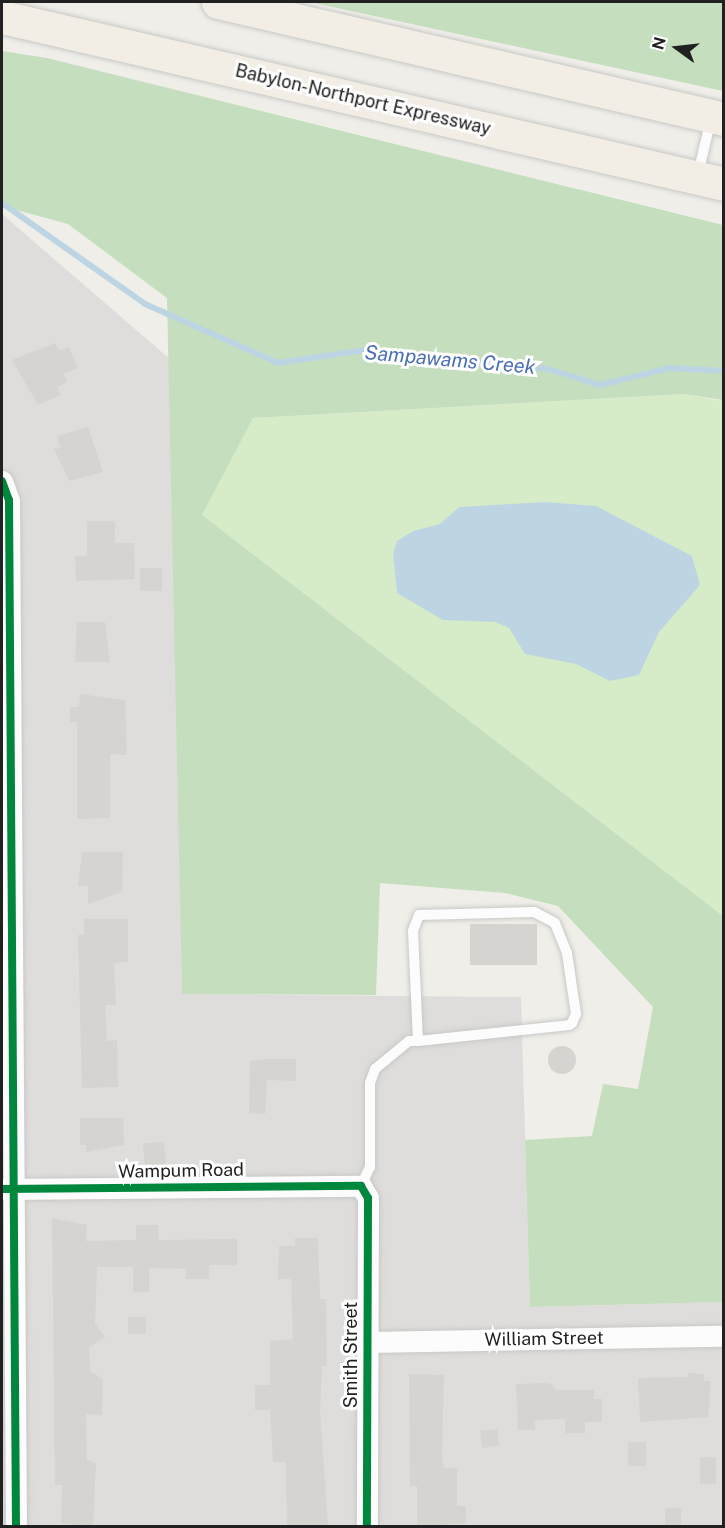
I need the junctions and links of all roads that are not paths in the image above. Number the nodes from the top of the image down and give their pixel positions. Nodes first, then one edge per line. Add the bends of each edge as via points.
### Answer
1 (218, 2) edge
2 (2, 17) edge
3 (718, 117) edge
4 (710, 181) edge
5 (5, 491) edge
6 (418, 1041) junction
7 (361, 1186) junction
8 (7, 1189) edge
9 (723, 1336) edge
10 (365, 1342) junction
11 (16, 1527) edge
12 (367, 1527) edge

1 - 3 main road
2 - 4 main road, Babylon-Northport Expressway
3 - 4 lane
5 - 8 street
6 - 6 lane via 572,1023 576,1014 567,953 555,923 534,912 419,915 413,930
6 - 7 lane via 375,1069 370,1167
7 - 8 street, Wampum Road
7 - 10 street, Smith Street via 368,1198
8 - 11 street
9 - 10 street, William Street
10 - 12 street, Smith Street

